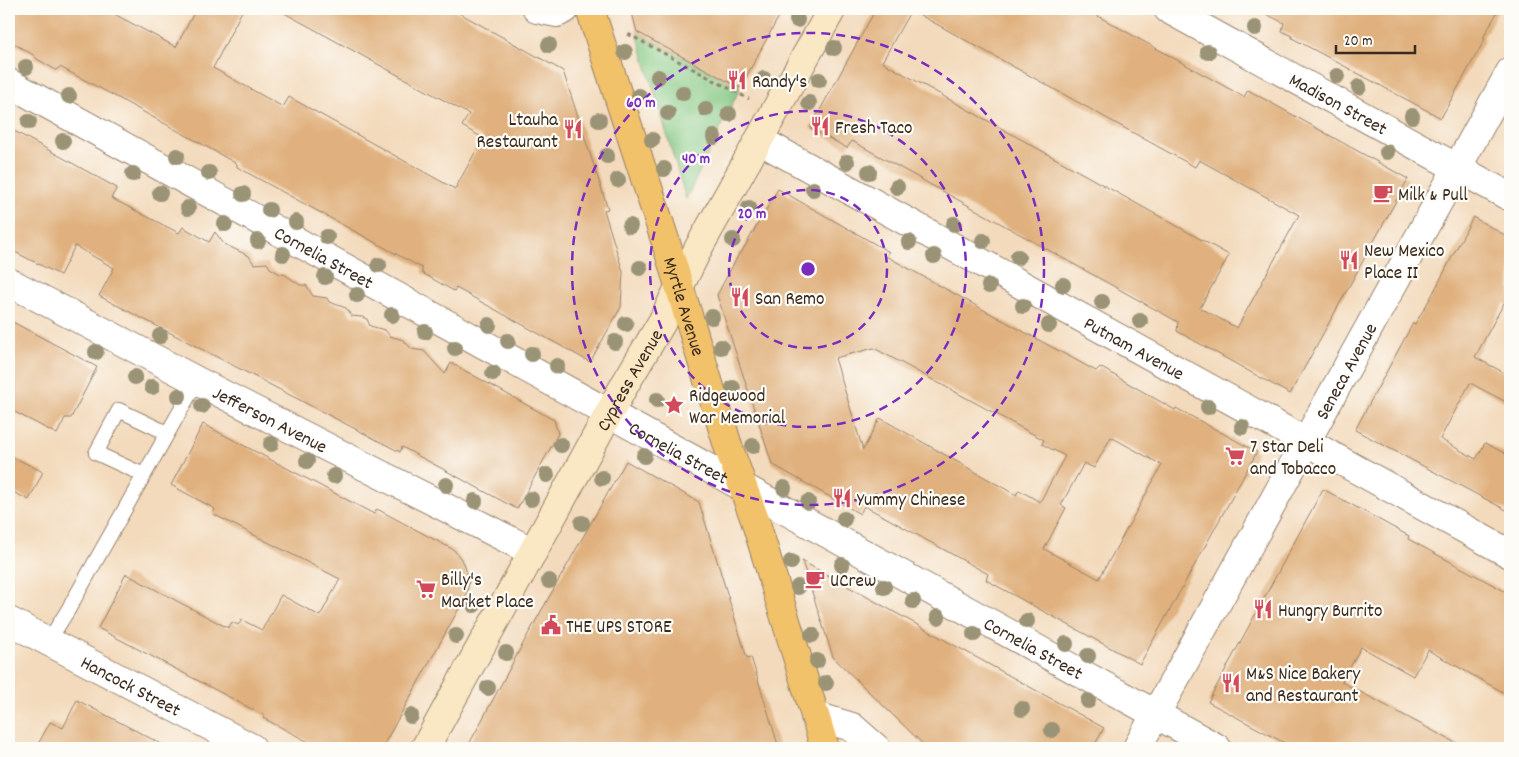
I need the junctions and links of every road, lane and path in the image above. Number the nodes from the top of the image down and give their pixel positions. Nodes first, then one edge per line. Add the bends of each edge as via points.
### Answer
1 (537, 9) edge
2 (565, 9) edge
3 (590, 9) edge
4 (832, 9) edge
5 (1168, 9) edge
6 (628, 34) dead end
7 (1510, 72) edge
8 (9, 83) edge
9 (749, 99) dead end
10 (760, 140) junction
11 (1457, 168) junction
12 (1510, 197) edge
13 (9, 282) edge
14 (678, 288) junction
15 (197, 381) junction
16 (609, 414) junction
17 (167, 433) junction
18 (1306, 442) junction
19 (144, 475) junction
20 (743, 488) junction
21 (533, 552) junction
22 (1510, 554) edge
23 (9, 621) edge
24 (48, 642) junction
25 (1156, 715) junction
26 (815, 716) junction
27 (252, 748) edge
28 (424, 748) edge
29 (825, 748) edge
30 (876, 748) edge
31 (1137, 748) edge
32 (1217, 748) edge

1 - 2 street via 557,13
3 - 14 main road, Myrtle Avenue
4 - 10 main road, Cypress Avenue
5 - 11 street, Madison Street
6 - 9 path
7 - 11 street, Seneca Avenue
8 - 16 street, Cornelia Street
10 - 14 main road, Cypress Avenue
10 - 18 street, Putnam Avenue
11 - 12 street, Madison Street
11 - 18 street, Seneca Avenue
13 - 15 street, Jefferson Avenue
14 - 16 main road, Cypress Avenue
14 - 20 main road, Myrtle Avenue
15 - 17 lane
15 - 21 street, Jefferson Avenue
16 - 20 street, Cornelia Street
16 - 21 main road, Cypress Avenue
17 - 19 lane
17 - 19 lane via 119,410 96,453
18 - 22 street, Putnam Avenue
18 - 25 street, Seneca Avenue
19 - 24 lane
20 - 25 street, Cornelia Street
20 - 26 main road, Myrtle Avenue
21 - 28 main road, Cypress Avenue
23 - 24 street, Hancock Street
24 - 27 street, Hancock Street
25 - 31 street, Seneca Avenue
25 - 32 street, Cornelia Street
26 - 29 main road, Myrtle Avenue
26 - 30 street via 852,727

